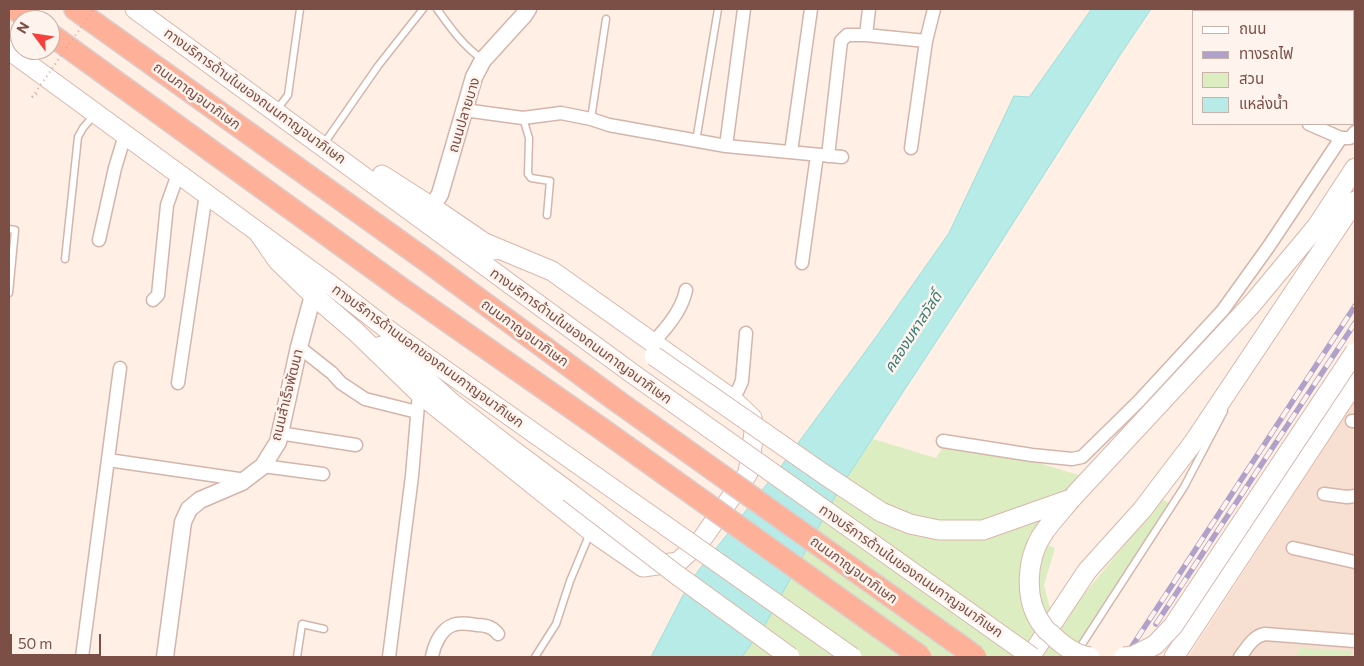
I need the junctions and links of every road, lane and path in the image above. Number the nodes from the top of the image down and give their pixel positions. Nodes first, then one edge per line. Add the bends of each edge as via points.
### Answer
1 (75, 9) edge
2 (94, 9) edge
3 (135, 9) edge
4 (300, 9) edge
5 (423, 9) edge
6 (437, 9) edge
7 (528, 9) edge
8 (718, 9) edge
9 (744, 9) edge
10 (811, 9) edge
11 (868, 9) edge
12 (934, 9) edge
13 (606, 18) dead end
14 (866, 34) junction
15 (60, 41) edge
16 (926, 41) junction
17 (20, 60) edge
18 (483, 60) junction
19 (32, 97) dead end
20 (464, 110) junction
21 (276, 112) junction
22 (95, 113) junction
23 (523, 118) junction
24 (592, 119) junction
25 (1310, 125) edge
26 (1355, 132) edge
27 (125, 135) junction
28 (1340, 138) junction
29 (696, 141) junction
30 (726, 146) junction
31 (324, 147) junction
32 (910, 148) dead end
33 (791, 152) junction
34 (822, 155) junction
35 (842, 157) dead end
36 (1355, 168) edge
37 (178, 174) junction
38 (206, 194) junction
39 (1355, 200) edge
40 (432, 207) junction
41 (547, 215) dead end
42 (452, 221) junction
43 (9, 229) edge
44 (258, 232) junction
45 (99, 240) dead end
46 (65, 259) dead end
47 (477, 260) junction
48 (802, 263) dead end
49 (686, 290) dead end
50 (9, 293) edge
51 (313, 295) junction
52 (153, 300) dead end
53 (356, 332) junction
54 (746, 333) dead end
55 (299, 347) junction
56 (654, 349) junction
57 (1254, 352) junction
58 (1355, 352) edge
59 (120, 368) dead end
60 (1355, 382) edge
61 (178, 383) dead end
62 (419, 393) junction
63 (731, 398) junction
64 (416, 412) junction
65 (280, 433) junction
66 (943, 441) dead end
67 (356, 445) dead end
68 (108, 460) junction
69 (263, 466) junction
70 (323, 474) dead end
71 (242, 482) junction
72 (1324, 494) dead end
73 (1355, 496) edge
74 (1071, 499) junction
75 (591, 531) junction
76 (1293, 548) dead end
77 (1355, 562) edge
78 (324, 629) dead end
79 (498, 634) dead end
80 (1355, 641) edge
81 (82, 657) edge
82 (165, 657) edge
83 (296, 657) edge
84 (389, 657) edge
85 (432, 657) edge
86 (535, 657) edge
87 (790, 657) edge
88 (852, 657) edge
89 (921, 657) edge
90 (976, 657) edge
91 (1031, 657) edge
92 (1074, 657) edge
93 (1090, 657) edge
94 (1124, 657) edge
95 (1174, 657) edge
96 (1240, 657) edge

1 - 90 highway, ถนนกาญจนาภิเษก, bridge
2 - 19 path, bridge
3 - 21 main road, ทางบริการด้านในของถนนกาญจนาภิเษก
4 - 21 lane via 288,95
5 - 31 lane via 378,66
6 - 18 lane via 450,28
7 - 18 street, ถนนปลายบาง
8 - 29 lane
9 - 30 street
10 - 33 street
11 - 14 street
12 - 16 street
13 - 24 lane
14 - 16 street
14 - 34 street via 847,35 841,41
15 - 89 highway, bridge via 406,292
16 - 32 street
17 - 22 main road, ทางบริการด้านนอกของถนนกาญจนาภิเษก
18 - 20 street, ถนนปลายบาง
20 - 23 street
20 - 40 street, ถนนปลายบาง via 440,194
21 - 31 main road, ทางบริการด้านในของถนนกาญจนาภิเษก
22 - 27 main road, ทางบริการด้านนอกของถนนกาญจนาภิเษก
22 - 46 lane via 78,137
23 - 24 street via 561,113
23 - 41 lane via 529,138 528,174 531,178 550,181
24 - 29 street
25 - 28 street
26 - 28 street via 1350,138
27 - 37 main road, ทางบริการด้านนอกของถนนกาญจนาภิเษก
27 - 45 street
28 - 66 street via 1223,310 1082,457 1032,455
29 - 30 street
30 - 33 street
31 - 40 main road via 377,172
31 - 47 main road, ทางบริการด้านในของถนนกาญจนาภิเษก
33 - 34 street
34 - 35 street
34 - 48 street
36 - 74 main road via 1317,226 1252,304
37 - 38 main road, ทางบริการด้านนอกของถนนกาญจนาภิเษก
37 - 52 street via 167,205 158,295
38 - 44 main road, ทางบริการด้านนอกของถนนกาญจนาภิเษก
38 - 61 street
39 - 57 main road
40 - 42 main road
42 - 47 main road
42 - 56 main road via 570,299
43 - 50 lane via 15,230
44 - 51 main road via 278,261
44 - 88 main road, ทางบริการด้านนอกของถนนกาญจนาภิเษก, bridge via 391,332
47 - 91 main road, ทางบริการด้านในของถนนกาญจนาภิเษก, bridge
49 - 56 street via 679,310
51 - 53 main road
51 - 55 street, ถนนสำเร็จพัฒนา
53 - 62 main road
53 - 87 main road, bridge via 398,355 488,431
54 - 63 street via 742,380
55 - 64 street via 365,399
55 - 65 street, ถนนสำเร็จพัฒนา
56 - 63 main road
56 - 74 main road, bridge via 873,507 910,524 939,530 983,530
57 - 91 main road via 1193,443 1142,510 1087,571
57 - 92 lane via 1184,487
58 - 94 main road, bridge via 1173,626 1155,645
59 - 68 street
60 - 95 main road
62 - 64 street
62 - 75 main road
63 - 75 main road via 752,418 754,433 748,473 700,542 678,562 643,567
64 - 84 street via 412,476
65 - 67 street
65 - 69 street, ถนนสำเร็จพัฒนา
68 - 71 street
68 - 81 street
69 - 70 street
69 - 71 street, ถนนสำเร็จพัฒนา
71 - 82 street, ถนนสำเร็จพัฒนา via 200,500 189,509 182,522
72 - 73 street
74 - 93 main road, bridge via 1043,533 1031,559 1029,582 1033,609 1042,626 1062,645
75 - 86 lane via 556,624
76 - 77 street
78 - 83 lane via 302,624
79 - 85 street via 495,629 484,625 454,624 445,630
80 - 96 street via 1265,634 1253,640

